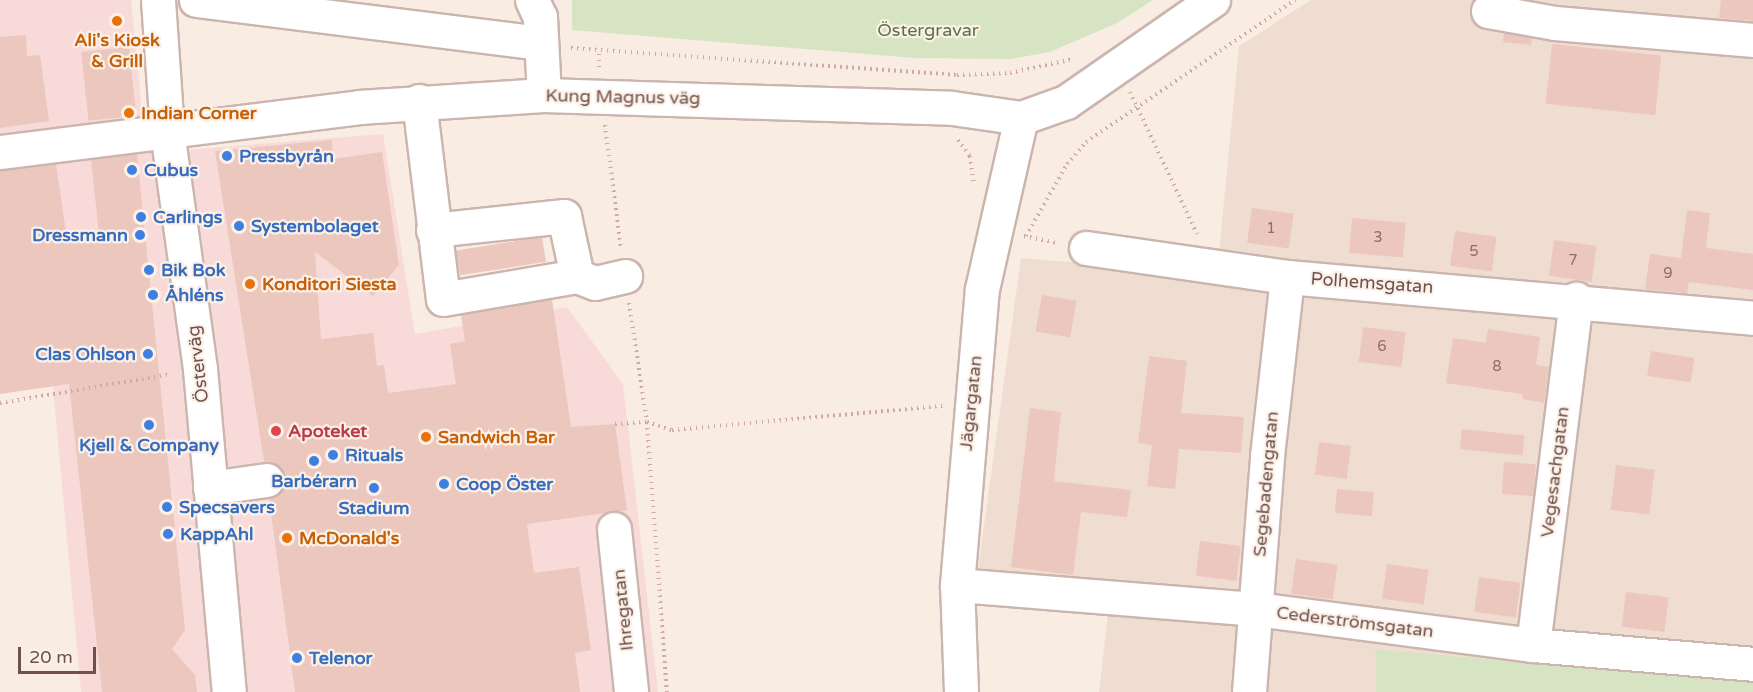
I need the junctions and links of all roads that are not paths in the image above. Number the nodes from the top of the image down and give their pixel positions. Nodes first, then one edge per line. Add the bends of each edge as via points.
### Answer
1 (158, 0) edge
2 (196, 0) edge
3 (532, 0) edge
4 (1213, 0) edge
5 (1488, 11) dead end
6 (1556, 11) edge
7 (1753, 40) edge
8 (539, 43) junction
9 (544, 95) junction
10 (419, 101) junction
11 (1021, 118) junction
12 (167, 132) junction
13 (0, 152) edge
14 (433, 230) junction
15 (1086, 248) road end
16 (577, 276) junction
17 (625, 276) road end
18 (1287, 277) junction
19 (1576, 299) junction
20 (1753, 318) edge
21 (267, 480) dead end
22 (210, 488) junction
23 (614, 529) dead end
24 (957, 585) junction
25 (1256, 609) junction
26 (1533, 645) junction
27 (1753, 664) edge
28 (229, 692) edge
29 (631, 692) edge
30 (961, 692) edge
31 (1249, 692) edge

1 - 12 street, Österväg
2 - 8 street
3 - 8 street via 540,17
4 - 11 street, Kung Magnus väg via 1066,102
5 - 6 street
6 - 7 street
8 - 9 street
9 - 10 street, Kung Magnus väg
9 - 11 street, Kung Magnus väg via 952,108
10 - 12 street, Kung Magnus väg
10 - 14 street
11 - 24 street, Jägargatan via 1010,232 982,289
12 - 13 street, Kung Magnus väg
12 - 22 street, Österväg via 200,369
14 - 16 street via 564,216
14 - 16 street via 443,299
15 - 18 street, Polhemsgatan
16 - 17 street via 595,283
18 - 19 street, Polhemsgatan
18 - 25 street, Segebadengatan
19 - 20 street, Polhemsgatan
19 - 26 street, Vegesachgatan
21 - 22 street
22 - 28 street, Österväg
23 - 29 street, Ihregatan
24 - 25 street, Cederströmsgatan
24 - 30 street, Jägargatan
25 - 26 street, Cederströmsgatan
25 - 31 street, Segebadengatan
26 - 27 street, Cederströmsgatan

